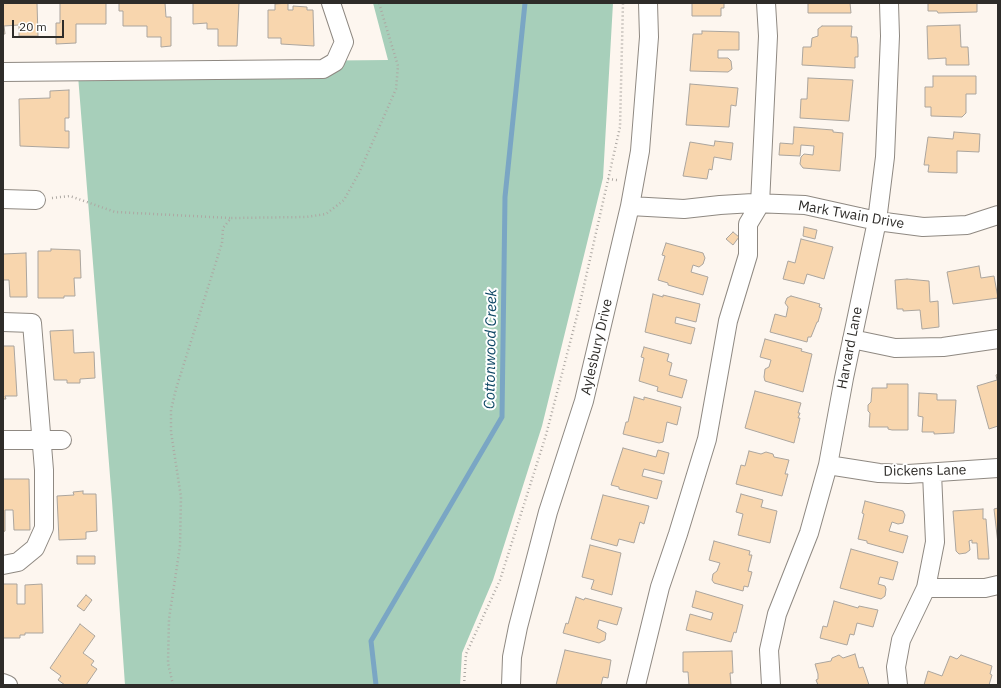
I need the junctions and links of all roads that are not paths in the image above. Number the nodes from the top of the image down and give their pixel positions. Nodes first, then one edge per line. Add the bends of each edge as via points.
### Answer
1 (330, 3) edge
2 (648, 3) edge
3 (766, 3) edge
4 (889, 3) edge
5 (3, 72) edge
6 (3, 199) edge
7 (36, 200) road end
8 (760, 204) junction
9 (630, 206) junction
10 (998, 215) edge
11 (877, 221) junction
12 (3, 322) edge
13 (852, 339) junction
14 (998, 339) edge
15 (3, 440) edge
16 (41, 440) junction
17 (62, 440) dead end
18 (828, 465) junction
19 (998, 468) edge
20 (932, 473) junction
21 (3, 565) edge
22 (998, 585) edge
23 (926, 588) junction
24 (3, 683) edge
25 (8, 685) edge
26 (511, 685) edge
27 (636, 685) edge
28 (771, 685) edge
29 (898, 685) edge

1 - 5 street via 344,42 335,62 323,68
2 - 9 street, Aylesbury Drive via 649,36 640,151
3 - 8 street via 768,36
4 - 11 street, Harvard Lane via 885,157
6 - 7 street
8 - 9 street, Mark Twain Drive via 720,204 684,209
8 - 11 street, Mark Twain Drive via 805,205
8 - 27 street via 748,224 748,255 728,321 708,439 660,588
9 - 26 street, Aylesbury Drive via 584,401 548,512 518,627 512,657
10 - 11 street, Mark Twain Drive via 967,225 923,227
11 - 13 street, Harvard Lane
12 - 16 street via 32,323
13 - 14 street via 903,348 943,347
13 - 18 street, Harvard Lane
15 - 16 street
16 - 17 street
16 - 21 street via 44,528 35,548 18,562
18 - 20 street, Dickens Lane via 879,473
18 - 28 street, Harvard Lane via 809,533 777,614 770,650
19 - 20 street, Dickens Lane
20 - 23 street via 935,542
22 - 23 street via 985,588
23 - 29 street via 901,640 896,667
24 - 25 street

